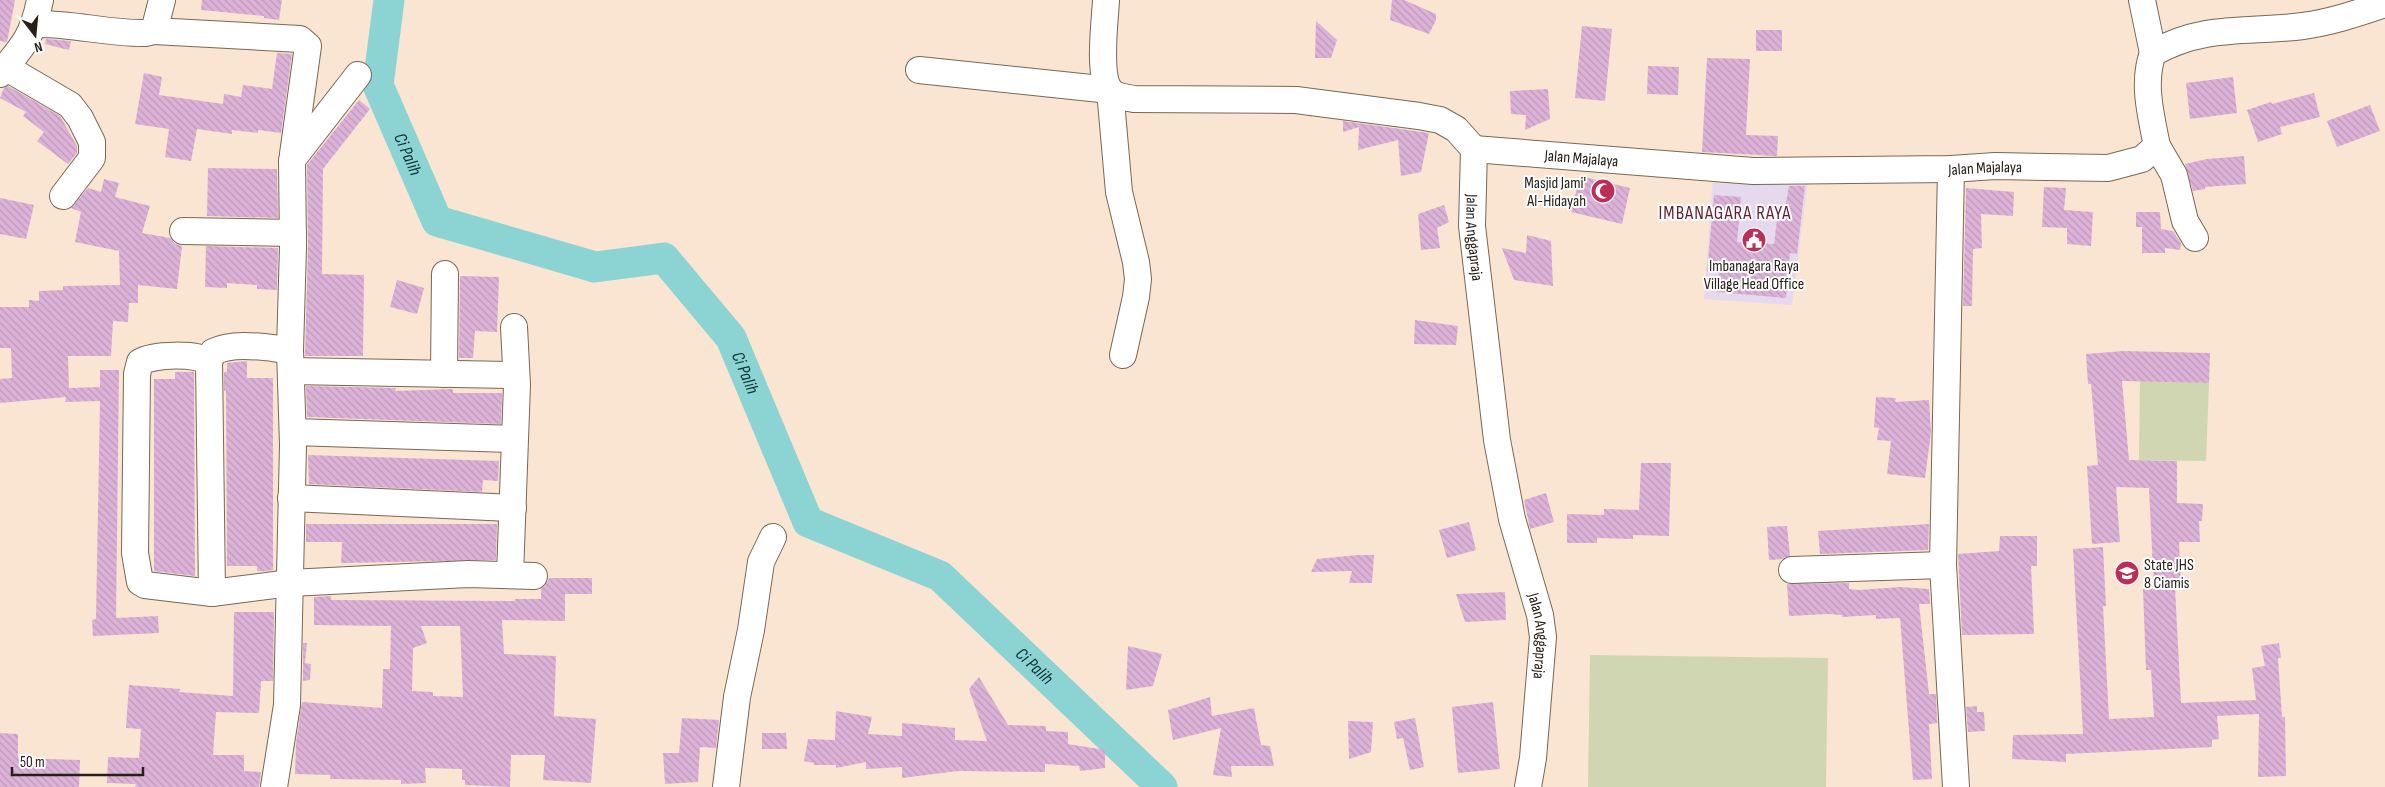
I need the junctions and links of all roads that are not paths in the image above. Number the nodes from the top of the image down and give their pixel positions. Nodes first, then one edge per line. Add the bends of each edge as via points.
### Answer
1 (162, 0) edge
2 (1106, 0) edge
3 (2142, 0) edge
4 (2385, 4) edge
5 (38, 12) edge
6 (154, 31) junction
7 (2153, 53) junction
8 (919, 70) dead end
9 (3, 71) edge
10 (358, 75) dead end
11 (303, 87) junction
12 (1110, 90) junction
13 (336, 104) junction
14 (2157, 146) junction
15 (1474, 149) junction
16 (292, 160) junction
17 (1951, 169) junction
18 (64, 196) dead end
19 (183, 231) dead end
20 (293, 233) junction
21 (2195, 238) dead end
22 (445, 274) dead end
23 (514, 327) dead end
24 (1123, 355) dead end
25 (291, 361) junction
26 (209, 362) junction
27 (444, 374) junction
28 (516, 375) junction
29 (293, 432) junction
30 (514, 439) junction
31 (291, 498) junction
32 (513, 508) junction
33 (773, 537) dead end
34 (1943, 565) junction
35 (1792, 570) dead end
36 (290, 583) junction
37 (212, 593) junction
38 (274, 787) edge
39 (726, 787) edge
40 (1528, 787) edge
41 (1956, 787) edge

1 - 6 street
2 - 12 street via 1104,69
3 - 7 street
4 - 7 street via 2335,21 2202,34 2179,40
5 - 6 street via 56,23 137,33
5 - 9 street via 18,54
6 - 11 street via 300,39 308,46
7 - 14 street via 2147,68
8 - 12 street
9 - 18 street via 70,105 92,142 92,158
10 - 13 street
11 - 13 street via 321,91
11 - 16 street
12 - 15 street via 1116,95 1134,98 1296,100 1419,116 1440,120 1456,129
12 - 24 street via 1119,192 1138,279
13 - 16 street
14 - 17 street, Jalan Majalaya via 2142,159 2108,168 1995,166
14 - 21 street via 2174,175 2184,221
15 - 17 street, Jalan Majalaya via 1753,171
15 - 40 street, Jalan Anggapraja via 1473,234 1497,440 1512,519 1540,615 1543,637
16 - 20 street
17 - 34 street
19 - 20 street
20 - 25 street
22 - 27 street
23 - 28 street
25 - 26 street via 251,346 221,348 213,352
25 - 27 street
25 - 29 street
26 - 37 street
26 - 37 street via 204,358 175,356 148,357 140,362 137,374 135,553 138,576 145,585
27 - 28 street
28 - 30 street
29 - 30 street
29 - 31 street
30 - 32 street
31 - 32 street
31 - 36 street
32 - 36 street via 522,576 468,574
33 - 39 street via 761,562 752,630 737,697
34 - 35 street
34 - 41 street
36 - 37 street
36 - 38 street via 287,705

